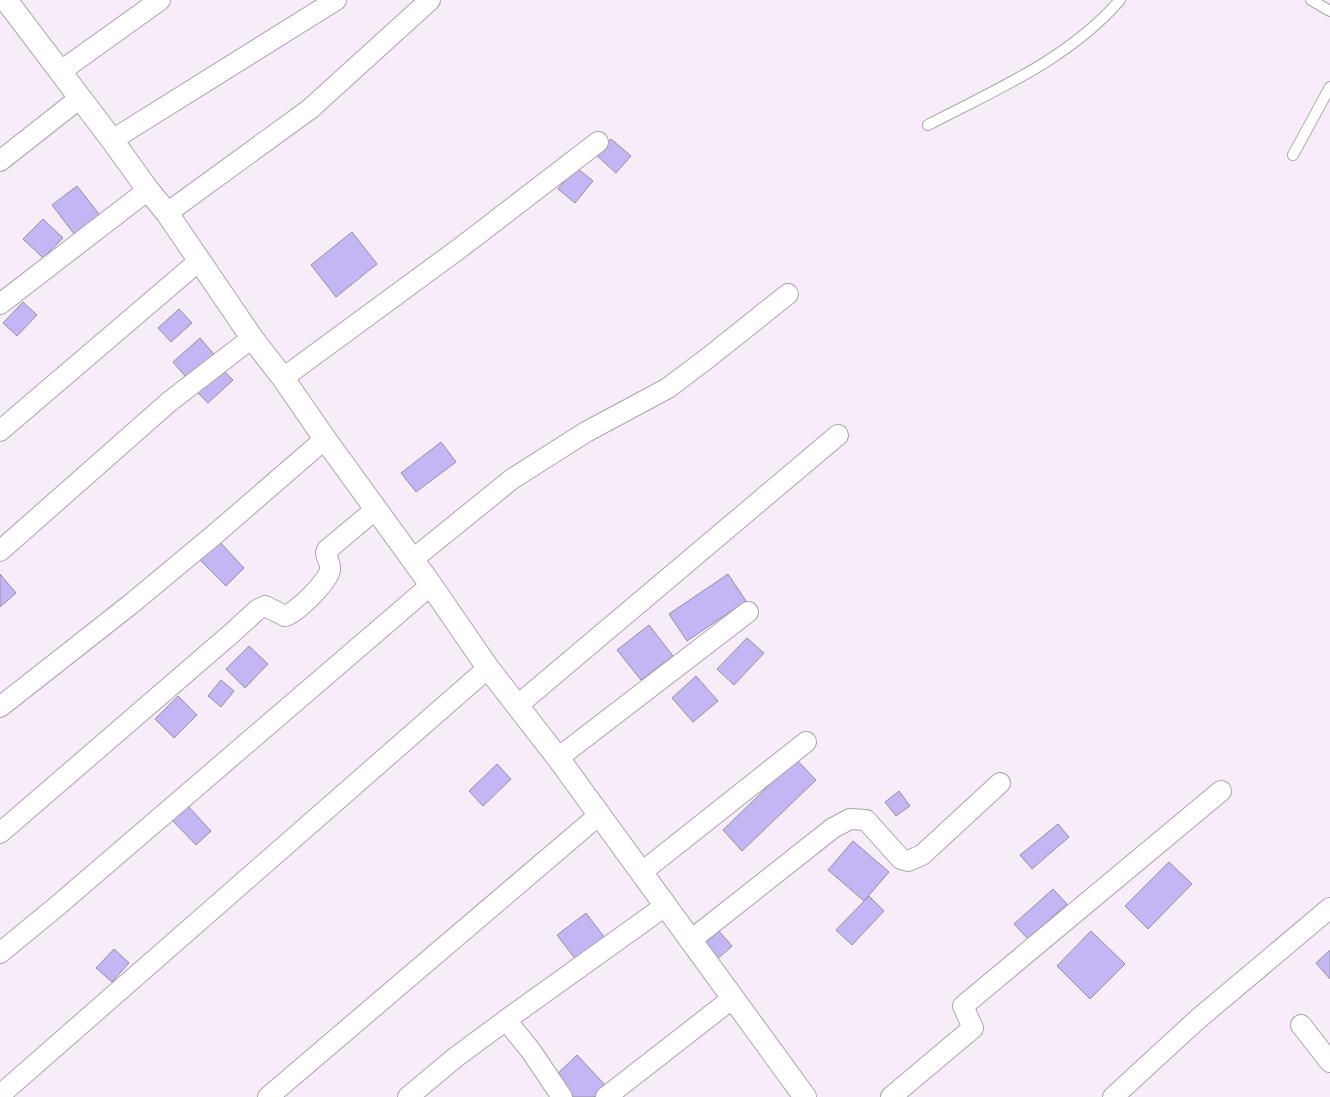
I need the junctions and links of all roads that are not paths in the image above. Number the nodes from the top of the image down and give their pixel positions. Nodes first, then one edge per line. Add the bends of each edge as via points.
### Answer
1 (6, 0) edge
2 (160, 0) edge
3 (336, 0) edge
4 (430, 0) edge
5 (1120, 0) edge
6 (1311, 0) edge
7 (1330, 11) edge
8 (61, 71) junction
9 (1330, 87) edge
10 (80, 98) junction
11 (928, 125) dead end
12 (112, 140) junction
13 (598, 142) dead end
14 (1293, 155) dead end
15 (0, 161) edge
16 (148, 190) junction
17 (167, 214) junction
18 (199, 261) junction
19 (788, 294) dead end
20 (0, 304) edge
21 (252, 338) junction
22 (283, 378) junction
23 (0, 430) edge
24 (838, 435) dead end
25 (325, 439) junction
26 (376, 510) junction
27 (0, 551) edge
28 (412, 560) junction
29 (431, 585) junction
30 (748, 612) dead end
31 (488, 668) junction
32 (518, 705) junction
33 (0, 707) edge
34 (806, 742) dead end
35 (558, 758) junction
36 (1000, 783) dead end
37 (1221, 791) dead end
38 (599, 815) junction
39 (0, 833) edge
40 (642, 872) junction
41 (665, 906) junction
42 (1330, 908) edge
43 (690, 940) junction
44 (0, 953) edge
45 (733, 998) junction
46 (506, 1020) junction
47 (1301, 1024) dead end
48 (1330, 1062) edge
49 (0, 1095) edge
50 (268, 1097) edge
51 (408, 1097) edge
52 (562, 1097) edge
53 (606, 1097) edge
54 (805, 1097) edge
55 (891, 1097) edge
56 (1114, 1097) edge

1 - 8 main road
2 - 8 street
3 - 12 street
4 - 17 street via 310,109
5 - 11 lane via 1071,46 1030,72
6 - 7 lane
8 - 10 main road
9 - 14 lane
10 - 12 main road
10 - 15 street
12 - 16 main road
13 - 22 street via 460,248
16 - 17 main road
16 - 20 street
17 - 18 main road
18 - 21 main road
18 - 23 street
19 - 28 street via 710,358 668,388 586,432 512,479
21 - 22 main road
21 - 27 street via 169,402
22 - 25 main road
24 - 32 street
25 - 26 main road
25 - 33 street via 143,594
26 - 28 main road
26 - 39 street via 327,550 329,575 301,606 288,616 266,606 257,610
28 - 29 main road
29 - 31 main road
29 - 44 street
30 - 35 street
31 - 32 main road
31 - 49 street
32 - 35 main road
34 - 40 street
35 - 38 main road
36 - 43 street via 922,855 908,861 901,859 866,820 850,819 833,828
37 - 55 street via 963,1006 974,1028
38 - 40 main road
38 - 50 street
40 - 41 main road
41 - 43 main road
41 - 46 street
42 - 56 street via 1198,1019
43 - 45 main road
45 - 53 street
45 - 54 main road
46 - 51 street
46 - 52 street
47 - 48 street

